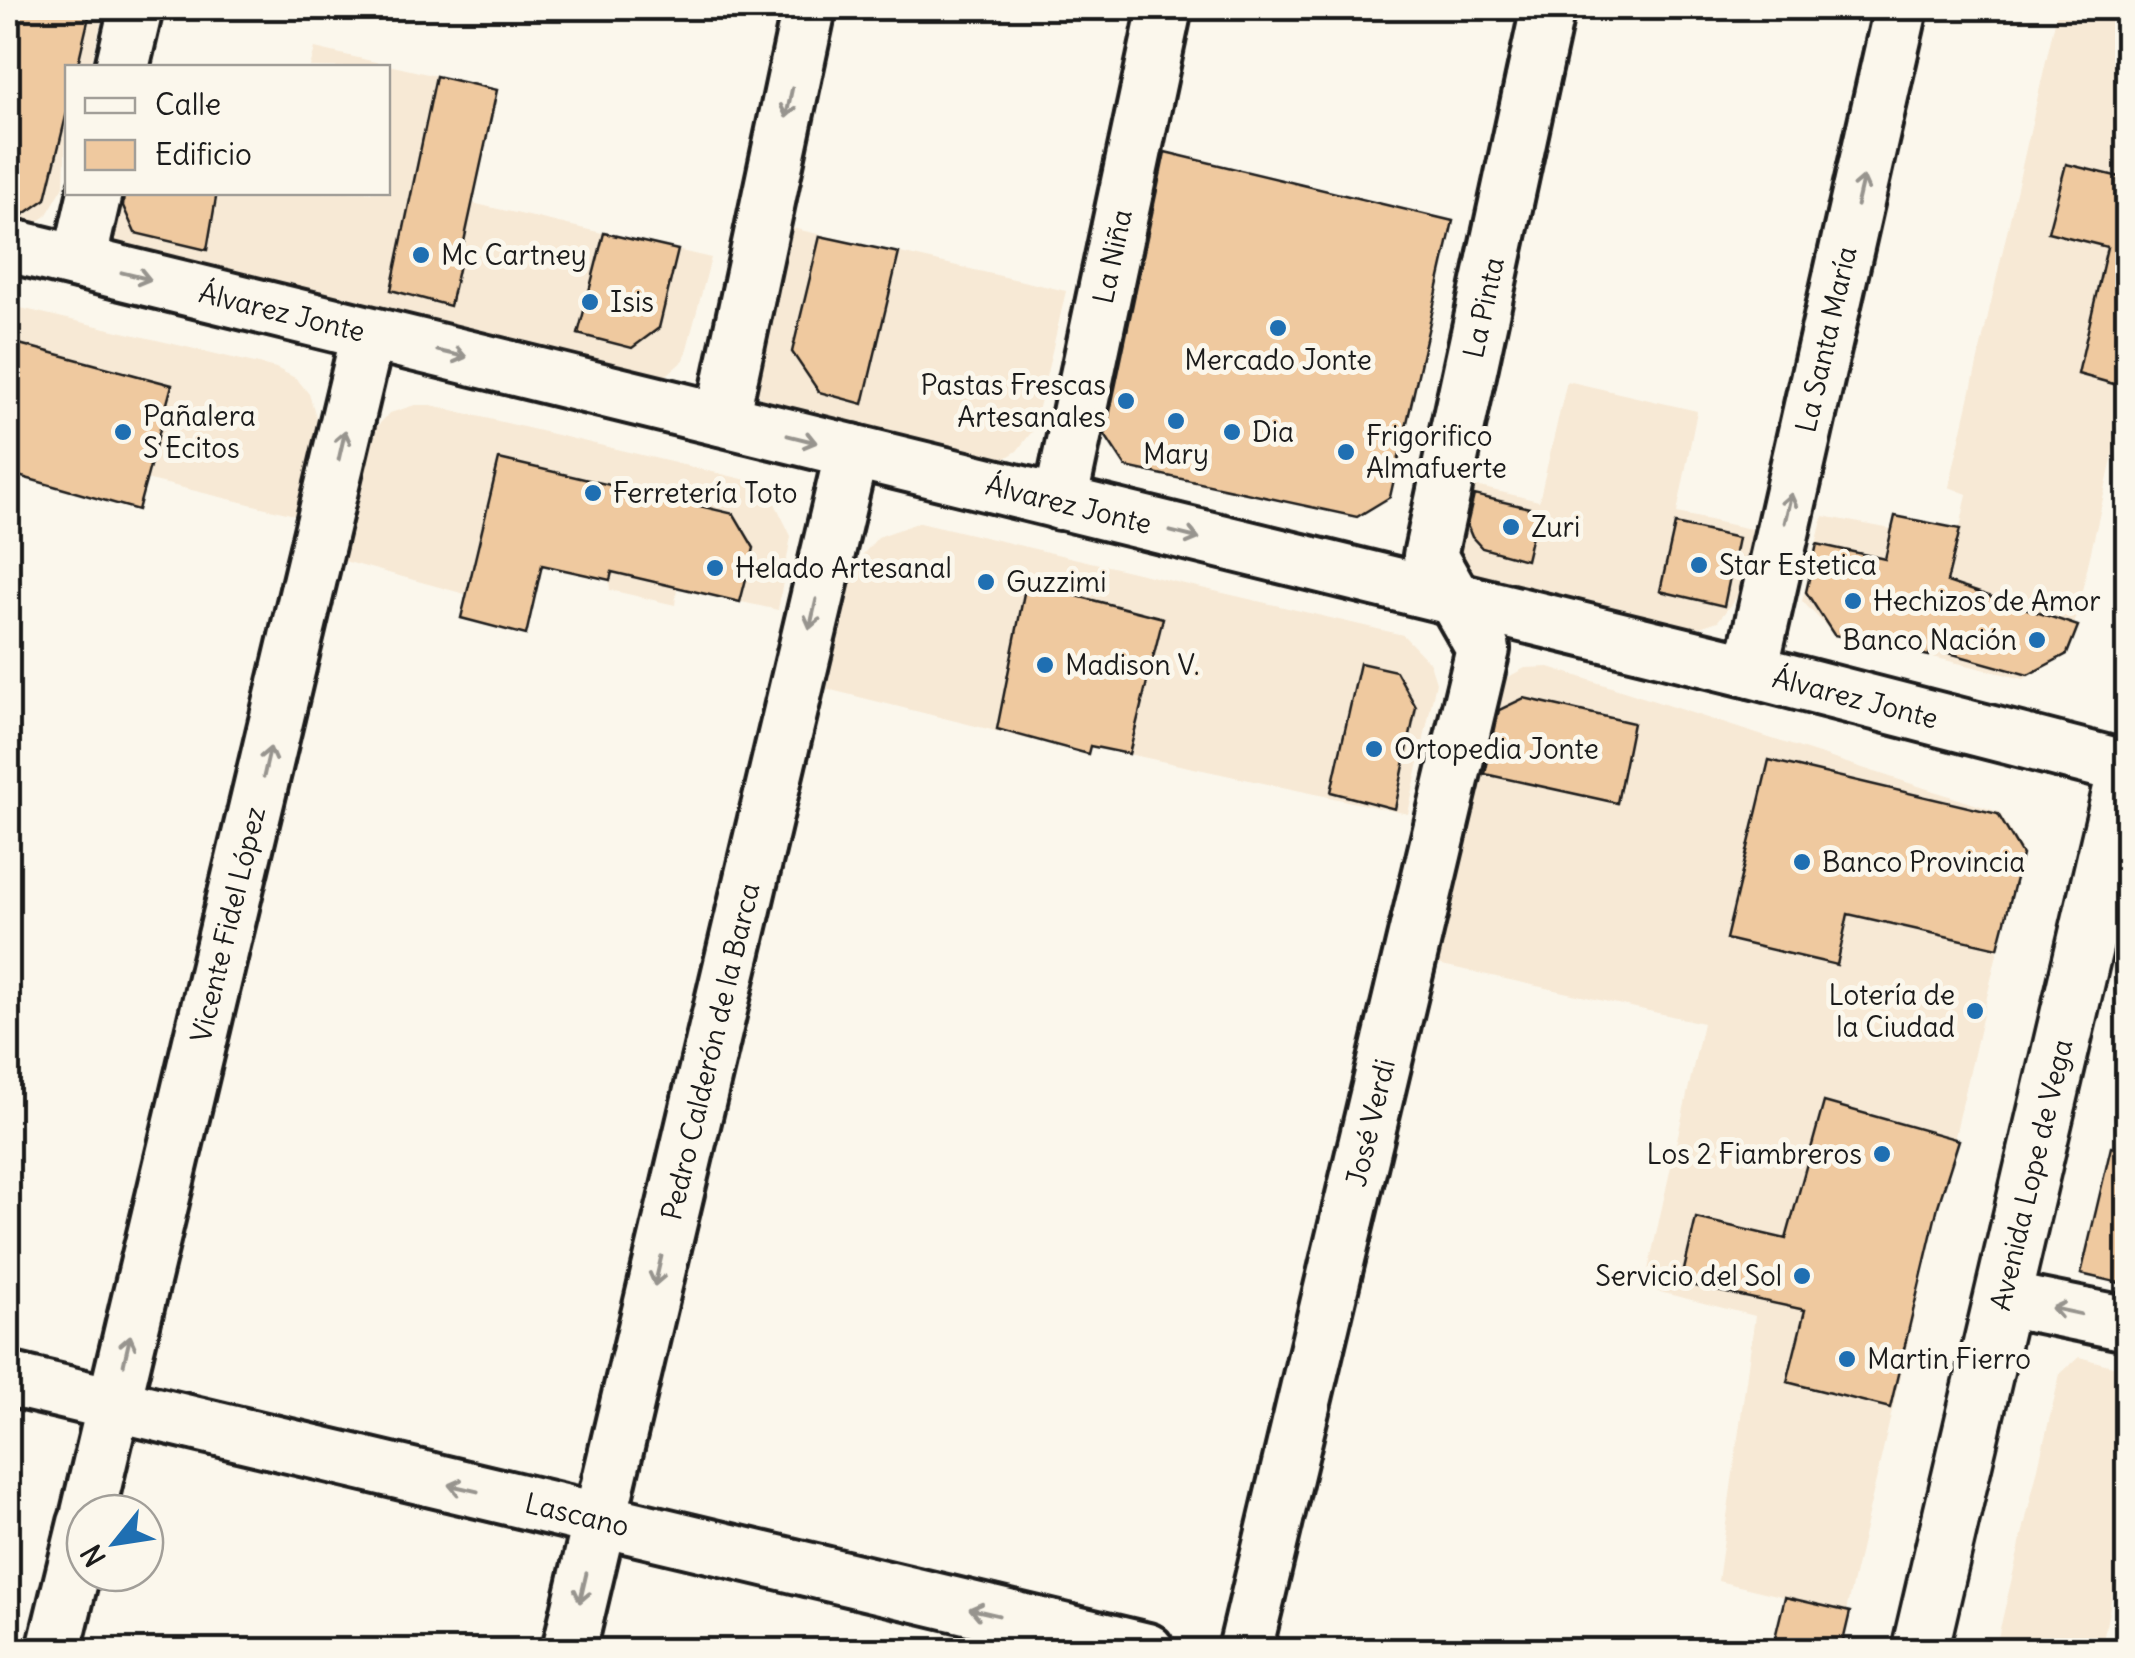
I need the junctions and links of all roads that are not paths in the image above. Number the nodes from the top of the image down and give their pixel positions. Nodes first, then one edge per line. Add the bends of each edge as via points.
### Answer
1 (136, 8) edge
2 (809, 8) edge
3 (1165, 8) edge
4 (1548, 8) edge
5 (1901, 8) edge
6 (123, 65) edge
7 (93, 195) edge
8 (8, 245) edge
9 (79, 262) junction
10 (368, 334) junction
11 (722, 419) junction
12 (852, 452) junction
13 (1060, 504) junction
14 (1456, 602) junction
15 (1751, 671) junction
16 (2127, 766) edge
17 (2005, 1298) junction
18 (2128, 1324) edge
19 (8, 1380) edge
20 (114, 1406) junction
21 (93, 1493) edge
22 (599, 1520) junction
23 (68, 1593) edge
24 (54, 1650) edge
25 (569, 1650) edge
26 (1146, 1650) edge
27 (1245, 1650) edge
28 (1920, 1650) edge

1 - 6 street
2 -> 11 street
3 - 13 street, La Niña
4 - 14 street, La Pinta via 1430,556
15 -> 5 street, La Santa María
7 - 9 street
8 - 9 street, Álvarez Jonte
9 -> 10 street, Álvarez Jonte
10 -> 11 street, Álvarez Jonte
20 -> 10 street, Vicente Fidel López
11 -> 12 street, Álvarez Jonte
12 - 13 street, Álvarez Jonte
12 -> 22 street, Pedro Calderón de la Barca
13 -> 14 street, Álvarez Jonte
14 - 15 street, Álvarez Jonte
14 - 27 street, José Verdi via 1482,648
15 - 16 street, Álvarez Jonte
16 - 17 main road, Avenida Lope de Vega
18 -> 17 street
17 - 28 main road, Avenida Lope de Vega
19 - 20 street, Lascano
20 - 21 street, Vicente Fidel López
22 -> 20 street, Lascano
22 -> 25 street, Pedro Calderón de la Barca
26 -> 22 street, Lascano
23 - 24 street

